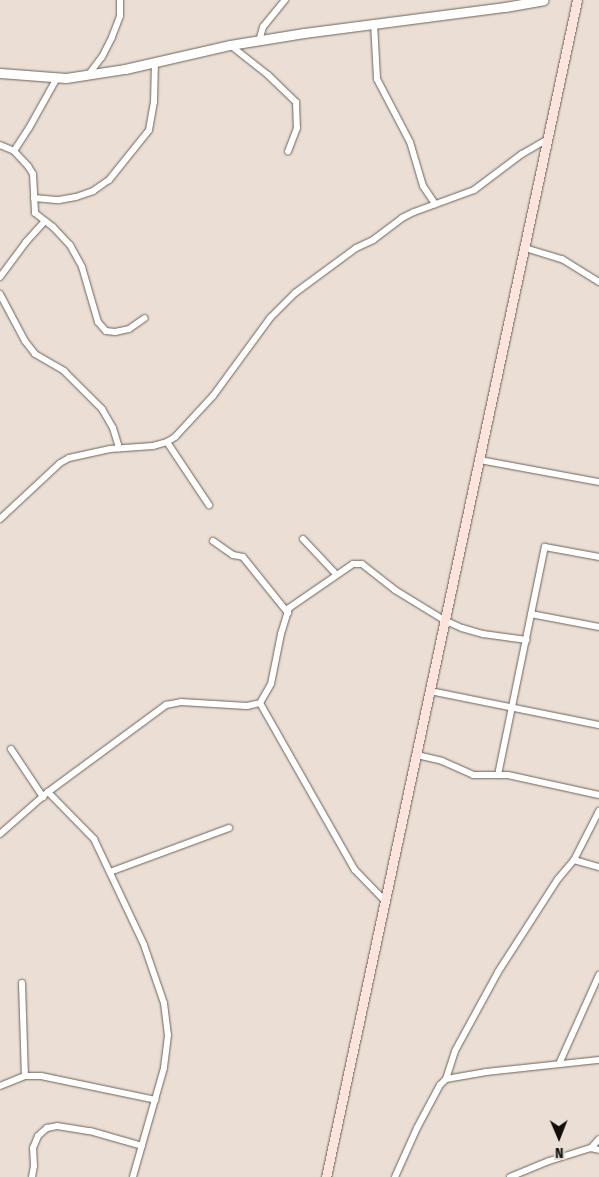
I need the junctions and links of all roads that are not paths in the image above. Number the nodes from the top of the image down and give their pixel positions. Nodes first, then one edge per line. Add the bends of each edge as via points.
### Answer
1 (120, 0) edge
2 (285, 0) edge
3 (543, 0) edge
4 (577, 0) edge
5 (374, 24) junction
6 (259, 41) junction
7 (230, 45) junction
8 (156, 62) junction
9 (0, 73) edge
10 (88, 74) junction
11 (57, 78) junction
12 (548, 139) junction
13 (0, 145) edge
14 (14, 150) junction
15 (288, 151) dead end
16 (34, 198) junction
17 (435, 204) junction
18 (45, 221) junction
19 (525, 248) junction
20 (0, 278) edge
21 (599, 280) edge
22 (0, 294) edge
23 (145, 318) dead end
24 (167, 442) junction
25 (119, 448) junction
26 (480, 460) junction
27 (599, 482) edge
28 (209, 505) dead end
29 (0, 519) edge
30 (302, 540) dead end
31 (213, 541) dead end
32 (599, 557) edge
33 (336, 574) junction
34 (288, 613) junction
35 (531, 614) junction
36 (444, 620) junction
37 (599, 627) edge
38 (527, 640) junction
39 (430, 690) junction
40 (260, 703) junction
41 (512, 708) junction
42 (599, 725) edge
43 (11, 749) dead end
44 (416, 755) junction
45 (498, 775) junction
46 (46, 794) junction
47 (599, 796) edge
48 (599, 811) edge
49 (229, 828) dead end
50 (0, 834) edge
51 (574, 860) junction
52 (599, 867) edge
53 (110, 872) junction
54 (385, 901) junction
55 (599, 975) edge
56 (22, 983) dead end
57 (599, 1060) edge
58 (560, 1064) junction
59 (25, 1076) junction
60 (446, 1079) junction
61 (0, 1086) edge
62 (156, 1100) junction
63 (599, 1139) edge
64 (142, 1146) junction
65 (591, 1148) junction
66 (599, 1150) edge
67 (32, 1177) edge
68 (133, 1177) edge
69 (326, 1177) edge
70 (395, 1177) edge
71 (510, 1177) edge

1 - 10 street via 120,16 112,37
2 - 6 street via 263,27
3 - 5 street
4 - 12 main road
5 - 6 street
5 - 17 street via 376,79 410,142 423,186
6 - 7 street
7 - 8 street
7 - 15 street via 296,102 297,128
8 - 10 street
8 - 16 street via 149,130 109,180 76,197 59,200
9 - 11 street
10 - 11 street
11 - 14 street
12 - 17 street via 474,190
12 - 19 main road
13 - 14 street
14 - 16 street via 33,174
16 - 18 street via 34,213
17 - 24 street via 414,212 356,248 290,297 270,318 213,396
18 - 20 street
18 - 23 street via 70,245 82,266 98,322 106,331 128,329
19 - 21 street via 562,259
19 - 26 main road
22 - 25 street via 35,354 64,371 102,409
24 - 25 street
24 - 28 street
25 - 29 street via 76,456 60,463
26 - 27 street
26 - 36 main road
30 - 33 street
31 - 34 street via 243,557
32 - 35 street via 545,547
33 - 34 street via 289,608
33 - 36 street via 353,564 362,564 395,590
34 - 40 street via 271,684
35 - 37 street
35 - 38 street
36 - 38 street via 484,634
36 - 39 main road
38 - 41 street
39 - 41 street
39 - 44 main road
40 - 46 street via 247,706 181,702 166,705
40 - 54 street via 355,870
41 - 42 street
41 - 45 street
43 - 46 street
44 - 45 street via 442,761 473,775
44 - 54 main road
45 - 47 street
46 - 50 street
46 - 53 street via 87,829
48 - 51 street
49 - 53 street
51 - 52 street
51 - 60 street via 558,879 498,972 455,1051
53 - 62 street via 144,945 164,1003 168,1035
54 - 69 main road
55 - 58 street
56 - 59 street
57 - 58 street
58 - 60 street
59 - 61 street
59 - 62 street via 41,1076
60 - 70 street via 417,1128
62 - 64 street
63 - 65 street
64 - 67 street via 90,1131 57,1126 47,1128 38,1136 33,1148
64 - 68 street
65 - 66 street
65 - 71 street

